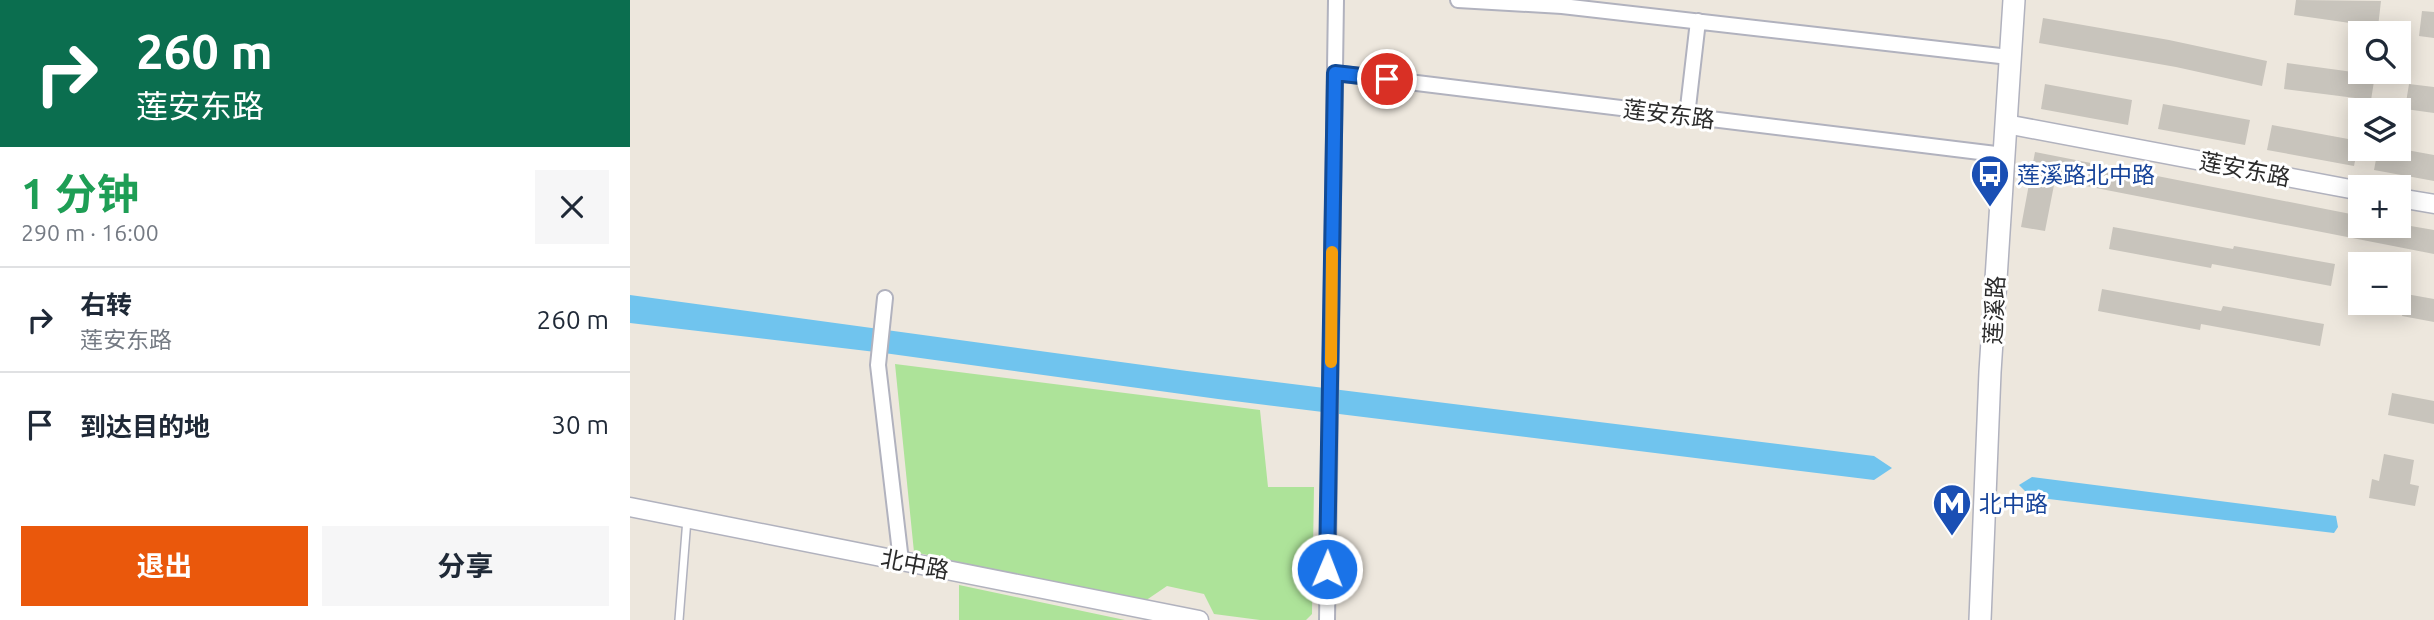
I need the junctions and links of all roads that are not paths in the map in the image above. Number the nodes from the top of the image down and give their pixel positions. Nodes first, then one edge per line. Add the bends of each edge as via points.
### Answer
1 (1336, 0) edge
2 (1458, 0) edge
3 (2014, 0) edge
4 (1698, 21) junction
5 (2009, 57) junction
6 (1335, 73) junction
7 (1687, 116) junction
8 (2006, 124) junction
9 (2004, 155) junction
10 (2348, 189) edge
11 (2411, 200) edge
12 (2434, 204) edge
13 (885, 298) dead end
14 (630, 507) edge
15 (687, 518) junction
16 (901, 561) junction
17 (1169, 617) edge
18 (680, 620) edge
19 (1199, 620) edge
20 (1327, 620) edge
21 (1980, 620) edge

1 - 6 street
2 - 4 street
3 - 5 main road, 莲溪路
4 - 5 street
4 - 7 street
5 - 8 main road, 莲溪路
6 - 7 street, 莲安东路
6 - 20 street
7 - 9 street, 莲安东路
8 - 9 main road, 莲溪路
8 - 10 street, 莲安东路
9 - 21 main road, 莲溪路
11 - 12 street
13 - 16 street via 878,355
14 - 15 street, 北中路
15 - 16 street, 北中路
15 - 18 lane
16 - 17 street, 北中路
17 - 19 street, 北中路

